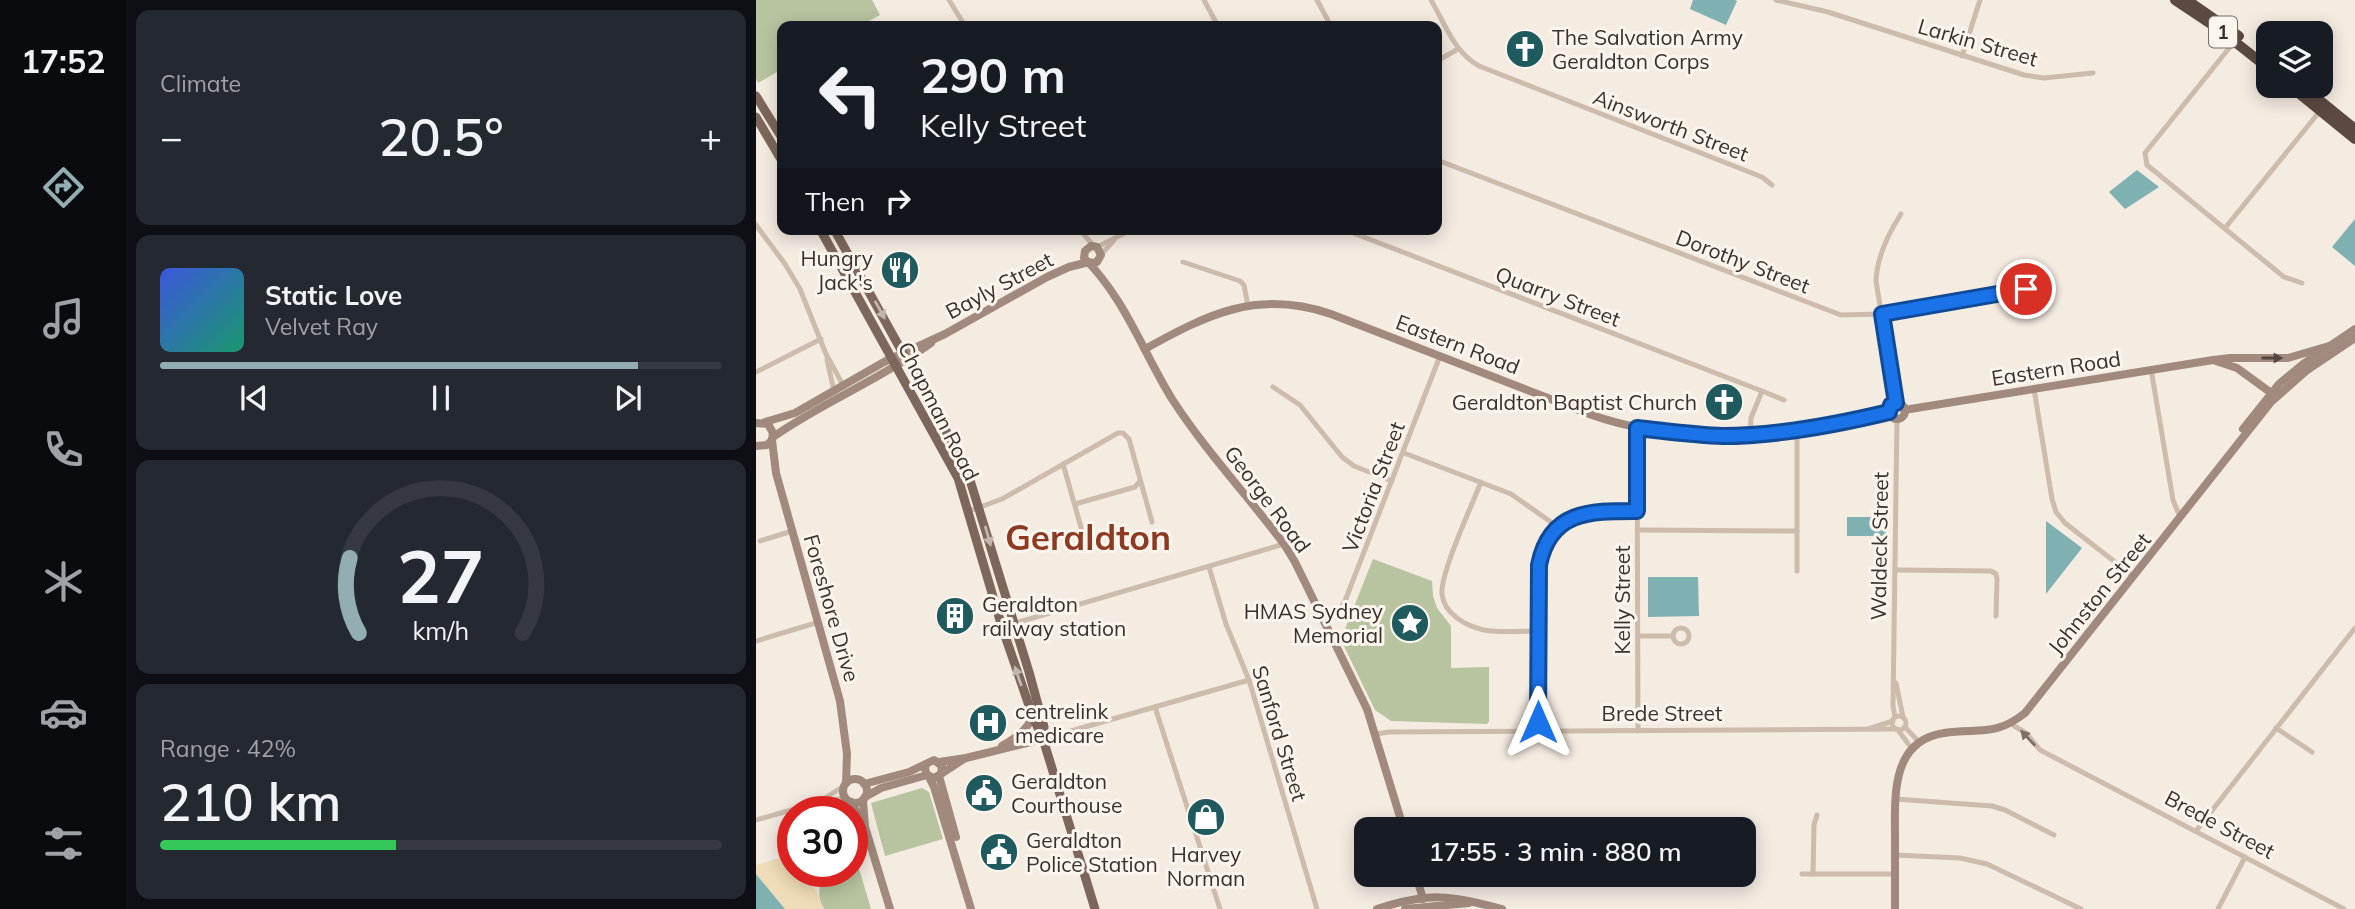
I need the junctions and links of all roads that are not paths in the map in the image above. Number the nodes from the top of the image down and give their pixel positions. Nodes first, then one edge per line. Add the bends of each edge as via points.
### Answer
1 (950, 0) edge
2 (1203, 0) edge
3 (1317, 0) edge
4 (1431, 0) edge
5 (1776, 0) edge
6 (1980, 0) edge
7 (2175, 0) edge
8 (2187, 0) edge
9 (1792, 2) edge
10 (962, 21) edge
11 (1215, 21) edge
12 (1328, 21) edge
13 (2237, 39) junction
14 (1458, 49) junction
15 (2256, 52) edge
16 (1962, 56) junction
17 (2256, 57) edge
18 (1442, 58) edge
19 (2093, 72) dead end
20 (756, 96) edge
21 (2309, 98) edge
22 (2314, 98) edge
23 (2323, 107) junction
24 (756, 117) edge
25 (2355, 128) edge
26 (777, 130) edge
27 (2355, 139) edge
28 (777, 153) edge
29 (1442, 162) edge
30 (1772, 185) dead end
31 (1900, 214) dead end
32 (756, 225) edge
33 (2225, 228) junction
34 (823, 235) edge
35 (837, 235) edge
36 (1081, 235) edge
37 (1083, 235) edge
38 (1123, 235) edge
39 (1359, 235) edge
40 (1084, 252) junction
41 (1098, 252) junction
42 (1090, 262) junction
43 (1183, 262) dead end
44 (1069, 267) junction
45 (1107, 282) junction
46 (2302, 283) dead end
47 (2050, 285) dead end
48 (1248, 306) junction
49 (1882, 314) junction
50 (2355, 329) edge
51 (2355, 338) edge
52 (821, 339) junction
53 (2329, 346) junction
54 (1145, 349) junction
55 (826, 354) junction
56 (905, 356) junction
57 (1440, 356) junction
58 (2213, 360) junction
59 (895, 361) junction
60 (2151, 369) junction
61 (756, 372) edge
62 (1273, 387) dead end
63 (845, 389) junction
64 (2034, 389) junction
65 (1762, 391) junction
66 (2274, 394) junction
67 (835, 395) junction
68 (1784, 400) dead end
69 (1896, 403) junction
70 (1904, 410) junction
71 (1889, 412) junction
72 (1898, 418) junction
73 (761, 423) edge
74 (1637, 428) junction
75 (1797, 429) junction
76 (1750, 435) junction
77 (773, 438) junction
78 (757, 446) edge
79 (1404, 453) junction
80 (1063, 464) junction
81 (776, 473) junction
82 (1140, 481) junction
83 (1392, 481) junction
84 (1481, 482) junction
85 (1075, 505) junction
86 (980, 507) junction
87 (969, 511) junction
88 (1637, 511) junction
89 (2180, 519) junction
90 (1152, 522) dead end
91 (1558, 527) junction
92 (1638, 530) junction
93 (792, 531) junction
94 (1797, 531) junction
95 (760, 541) dead end
96 (1284, 544) junction
97 (1086, 545) dead end
98 (1209, 567) junction
99 (1896, 570) junction
100 (1797, 571) dead end
101 (2133, 576) junction
102 (1996, 616) dead end
103 (1323, 621) junction
104 (819, 622) junction
105 (1013, 623) junction
106 (1002, 627) junction
107 (2355, 628) edge
108 (1538, 631) junction
109 (1638, 636) junction
110 (1673, 636) dead end
111 (756, 640) edge
112 (1895, 673) junction
113 (1250, 680) junction
114 (1155, 707) junction
115 (1033, 717) junction
116 (1903, 717) junction
117 (1894, 719) junction
118 (2011, 724) junction
119 (2276, 728) junction
120 (1900, 729) junction
121 (1865, 730) junction
122 (1539, 731) junction
123 (1638, 731) junction
124 (1376, 734) junction
125 (1043, 739) junction
126 (1920, 743) junction
127 (1912, 749) junction
128 (993, 751) junction
129 (2312, 752) dead end
130 (847, 754) junction
131 (966, 758) junction
132 (939, 762) junction
133 (926, 764) junction
134 (934, 776) junction
135 (861, 782) junction
136 (845, 785) junction
137 (828, 796) edge
138 (848, 796) edge
139 (865, 796) edge
140 (868, 796) edge
141 (1895, 799) junction
142 (777, 814) edge
143 (1817, 815) dead end
144 (1400, 817) edge
145 (756, 820) edge
146 (2196, 831) junction
147 (2054, 835) dead end
148 (868, 837) edge
149 (1895, 855) junction
150 (2245, 857) junction
151 (1802, 874) dead end
152 (1813, 874) junction
153 (1895, 874) junction
154 (1419, 887) edge
155 (1423, 901) junction
156 (890, 909) edge
157 (974, 909) edge
158 (1095, 909) edge
159 (1220, 909) edge
160 (1317, 909) edge
161 (1378, 909) edge
162 (1388, 909) edge
163 (1405, 909) edge
164 (1502, 909) edge
165 (1895, 909) edge
166 (2081, 909) edge
167 (2218, 909) edge
168 (2344, 909) edge

1 - 10 street
2 - 11 street
3 - 12 street
4 - 14 street, Ainsworth Street
5 - 9 street, Larkin Street
6 - 16 street
7 - 13 highway, 1
8 - 13 highway, 1
9 - 16 street, Larkin Street
13 - 15 highway, 1
13 - 17 highway, 1
13 - 33 street via 2145,153 2147,165
14 - 18 street
14 - 30 street, Ainsworth Street via 1479,66 1762,177
16 - 19 street, Larkin Street via 2044,78
20 - 26 main road
21 - 23 highway
22 - 23 highway
23 - 25 highway
23 - 27 highway
23 - 33 street
24 - 28 main road
29 - 49 street, Dorothy Street via 1841,315
31 - 49 street via 1877,266
32 - 52 street via 800,289
33 - 46 street via 2284,276
34 - 59 main road, Chapman Road
35 -> 56 main road, Chapman Road
36 - 40 street
37 - 41 street
38 - 41 street
39 - 65 street, Quarry Street
40 - 41 street, Bayly Street via 1088,247
40 - 42 street, George Road
40 - 44 street, Bayly Street
41 - 42 street, Bayly Street via 1097,262
41 - 45 street, George Road
42 - 44 street, Bayly Street
42 - 45 street, George Road
43 - 48 street via 1240,281
44 - 56 street, Bayly Street
45 - 54 street, George Road
47 - 49 street, Dorothy Street
48 - 54 street, Eastern Road via 1203,318
48 - 57 street, Eastern Road via 1284,304 1319,310
49 - 69 street
50 - 53 street, Johnston Street
51 - 66 street, Johnston Street
52 - 55 street
52 - 61 street
58 -> 53 street, Eastern Road via 2288,358
53 - 66 street, Johnston Street via 2303,364
54 - 96 street, George Road via 1193,429
55 - 63 street
55 - 67 street
56 - 59 street, Bayly Street
56 - 86 main road, Chapman Road via 966,467
57 - 74 street, Eastern Road
57 - 79 street, Victoria Street
58 - 60 street, Eastern Road
58 - 66 street via 2237,368
59 - 63 street, Bayly Street
59 - 87 main road, Chapman Road via 958,478
60 - 64 street, Eastern Road
60 - 89 street
62 - 83 street via 1300,405 1342,457
63 - 67 street, Bayly Street
64 - 70 street, Eastern Road
64 - 101 street via 2056,512
65 - 68 street, Quarry Street
65 - 76 street via 1751,418
66 - 89 street, Johnston Street
67 - 73 street, Bayly Street
67 - 77 street, Bayly Street
69 - 70 street
69 - 71 street
70 - 72 street
71 - 72 street
71 - 75 street, Eastern Road
72 - 99 street, Waldeck Street
73 - 77 street via 773,430
74 - 76 street, Eastern Road
74 - 88 street, Kelly Street
75 - 76 street, Eastern Road
75 - 94 street
77 - 78 street, Bayly Street via 767,445
77 - 81 street, Foreshore Drive
78 - 81 street, Foreshore Drive
79 - 83 street, Victoria Street
79 - 84 street
80 - 82 street via 1123,433 1129,439
80 - 85 street
80 - 86 street
81 - 93 street, Foreshore Drive
82 - 85 street via 1135,487
82 - 90 street
83 - 103 street, Victoria Street via 1345,601
84 - 91 street via 1521,500
84 - 108 street via 1444,577 1444,600 1459,620 1476,628
85 - 97 street
86 - 87 street
86 -> 105 main road, Chapman Road
87 - 106 main road, Chapman Road
88 - 91 street via 1583,514
88 - 92 street, Kelly Street
89 - 101 street, Johnston Street
91 - 108 street via 1545,545 1539,565
92 - 94 street
92 - 109 street, Kelly Street
93 - 95 street
93 - 104 street, Foreshore Drive
94 - 100 street
96 - 98 street
96 - 103 street, George Road
98 - 105 street
98 - 113 street, Sanford Street
99 - 102 street via 1991,571 1997,579
99 - 112 street, Waldeck Street
101 - 118 street, Johnston Street via 2025,713
103 - 124 street, George Road
104 - 111 street
104 - 130 street, Foreshore Drive via 840,701
105 - 106 street
105 - 125 main road, Chapman Road via 1044,727
115 -> 106 main road, Chapman Road
107 - 119 street
108 - 122 street
109 - 110 street
109 - 123 street, Kelly Street
112 - 116 street, Waldeck Street
112 - 117 street, Waldeck Street
113 - 114 street
113 - 160 street, Sanford Street
114 - 125 street
114 - 159 street
115 - 125 main road, Chapman Road
115 - 128 street via 1019,736
116 - 117 street, Brede Street
116 - 120 street, Waldeck Street via 1906,721
117 - 120 street
117 - 121 street, Brede Street
118 - 126 street, Johnston Street via 1993,731 1934,734
146 -> 118 street, Brede Street via 2045,752
119 - 129 street
119 - 146 street
120 - 121 street, Brede Street
120 - 126 street
120 - 127 street
121 - 123 street, Brede Street
122 - 123 street, Brede Street
122 - 124 street, Brede Street
124 - 144 street, George Road
125 - 128 street
125 - 158 main road, Chapman Road
126 - 127 street
127 - 141 street via 1897,776
128 - 131 street
130 - 135 street, Foreshore Drive
130 - 136 street, Foreshore Drive
131 - 132 street
131 - 134 street
132 - 133 street
132 - 134 street via 943,769
133 - 134 street via 925,769
133 - 135 street
134 - 140 street via 881,788
134 - 157 street
135 - 136 street via 852,780
135 - 139 street via 867,790
136 - 137 street
136 - 138 street
141 - 147 street via 1992,806
141 - 149 street
142 - 145 street
143 - 152 street
146 - 150 street, Brede Street
148 - 156 street
149 - 153 street
149 - 166 street via 1987,864
150 - 167 street
150 - 168 street, Brede Street
151 - 152 street
152 - 153 street
153 - 165 street
154 - 155 street
155 - 161 street
155 - 163 street
155 - 164 street
161 - 162 street

